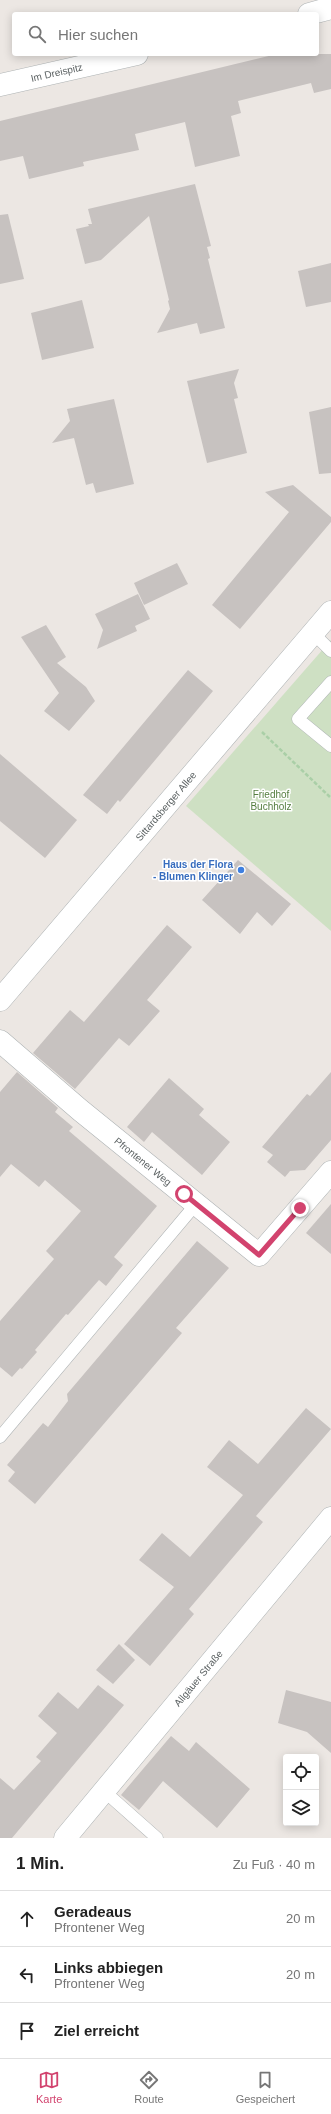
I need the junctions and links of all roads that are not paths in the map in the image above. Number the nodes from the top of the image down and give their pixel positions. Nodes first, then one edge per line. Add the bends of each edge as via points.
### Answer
1 (331, 8) edge
2 (316, 12) edge
3 (128, 56) edge
4 (0, 85) edge
5 (331, 612) edge
6 (313, 633) junction
7 (331, 651) edge
8 (331, 682) edge
9 (331, 746) edge
10 (0, 1000) edge
11 (0, 1041) edge
12 (331, 1172) edge
13 (196, 1204) junction
14 (0, 1437) edge
15 (331, 1518) edge
16 (104, 1791) junction
17 (65, 1838) edge
18 (157, 1838) edge

1 - 2 street
3 - 4 street, Im Dreispitz
5 - 6 street, Sittardsberger Allee
6 - 7 lane
6 - 10 street, Sittardsberger Allee
8 - 9 lane via 298,719
11 - 13 street, Pfrontener Weg
12 - 13 street, Pfrontener Weg via 259,1255
13 - 14 lane
15 - 16 street, Allgäuer Straße
16 - 17 street, Allgäuer Straße
16 - 18 lane

